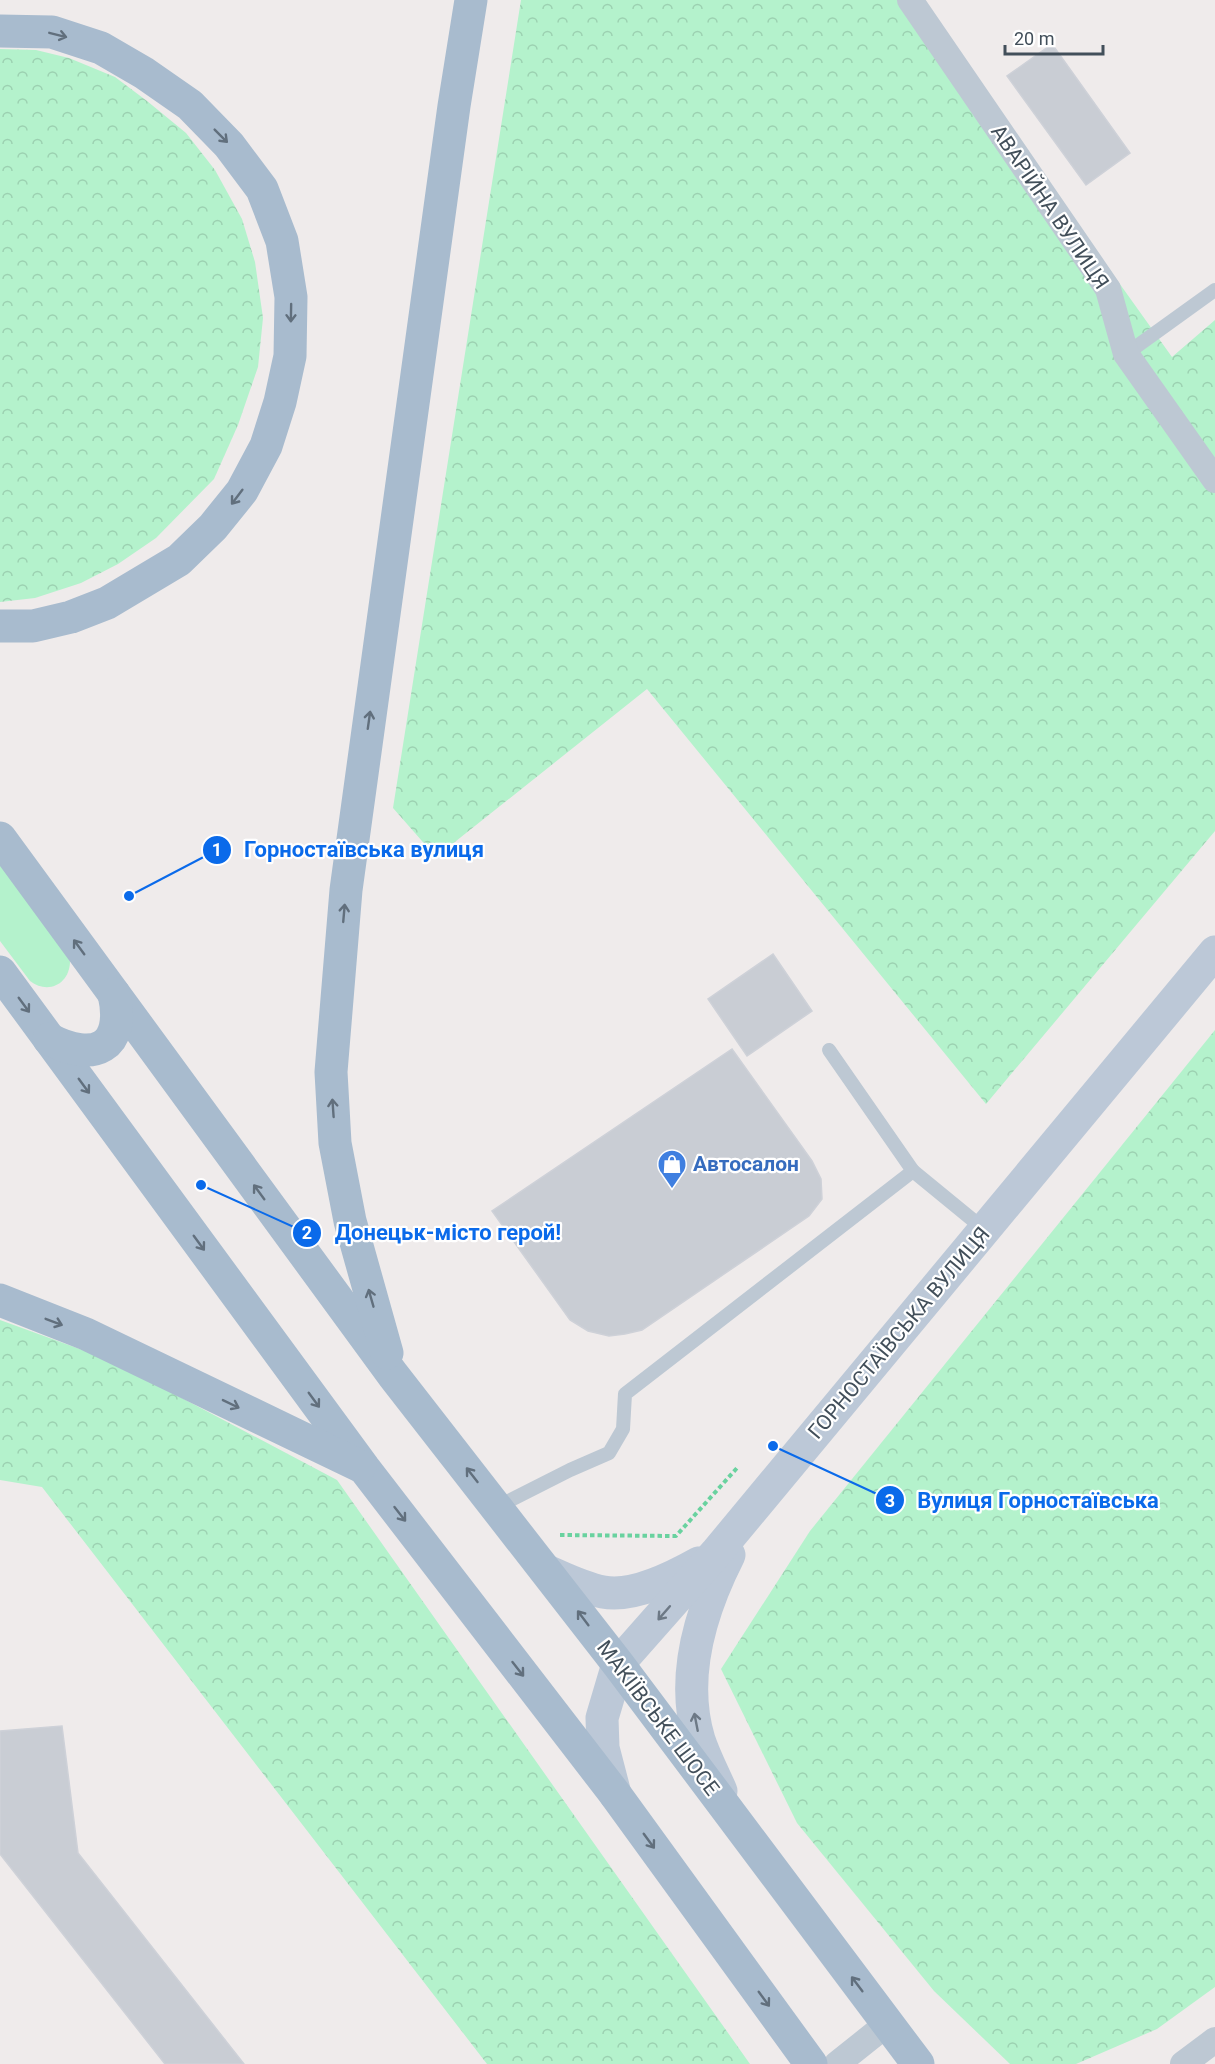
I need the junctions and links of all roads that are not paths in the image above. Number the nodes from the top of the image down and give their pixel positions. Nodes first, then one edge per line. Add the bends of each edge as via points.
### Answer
1 (471, 0) edge
2 (910, 0) edge
3 (0, 31) edge
4 (1215, 290) edge
5 (1126, 354) junction
6 (1215, 480) edge
7 (0, 626) edge
8 (0, 838) edge
9 (1215, 952) edge
10 (0, 972) edge
11 (114, 994) junction
12 (49, 1039) junction
13 (829, 1050) dead end
14 (913, 1171) junction
15 (985, 1230) junction
16 (0, 1300) edge
17 (393, 1375) junction
18 (364, 1468) junction
19 (497, 1508) junction
20 (750, 1513) junction
21 (716, 1553) junction
22 (547, 1571) junction
23 (618, 1664) junction
24 (615, 1794) junction
25 (731, 1816) junction
26 (887, 2024) junction
27 (1215, 2040) edge
28 (811, 2064) edge
29 (837, 2064) edge
30 (918, 2064) edge
31 (1183, 2064) edge

17 -> 1 main road via 350,1221 335,1143 331,1072 346,890
2 - 5 street, АВАРІЙНА ВУЛИЦЯ via 1108,289
3 -> 7 main road via 52,32 101,48 190,105 230,145 262,189 282,241 291,297 291,356 266,446 242,490 213,527 179,560 107,603 33,626
4 - 5 lane
5 - 6 street, АВАРІЙНА ВУЛИЦЯ
11 -> 8 main road, МАКІЇВСЬКЕ ШОСЕ
9 - 15 main road, ГОРНОСТАЇВСЬКА ВУЛИЦЯ
10 -> 12 main road
11 - 12 main road via 117,1021 102,1045 88,1051 76,1050
17 -> 11 main road, МАКІЇВСЬКЕ ШОСЕ
12 -> 18 main road
13 - 14 lane
14 - 15 lane
14 - 19 lane via 625,1394 623,1429 609,1453
15 - 20 main road, ГОРНОСТАЇВСЬКА ВУЛИЦЯ
16 -> 18 main road via 86,1334
19 -> 17 main road, МАКІЇВСЬКЕ ШОСЕ
18 -> 24 main road
19 - 22 main road, МАКІЇВСЬКЕ ШОСЕ
20 - 21 main road, ГОРНОСТАЇВСЬКА ВУЛИЦЯ
25 -> 20 main road via 699,1740 690,1695 693,1661 711,1590
21 - 22 main road via 679,1574 629,1591 605,1593
21 -> 23 main road, ГОРНОСТАЇВСЬКА ВУЛИЦЯ
23 -> 22 main road, МАКІЇВСЬКЕ ШОСЕ
23 - 24 main road, ГОРНОСТАЇВСЬКА ВУЛИЦЯ via 602,1718 603,1748
23 - 25 main road, МАКІЇВСЬКЕ ШОСЕ
24 -> 28 main road
26 -> 25 main road, МАКІЇВСЬКЕ ШОСЕ
26 - 29 street
26 - 30 main road, МАКІЇВСЬКЕ ШОСЕ
27 - 31 street

